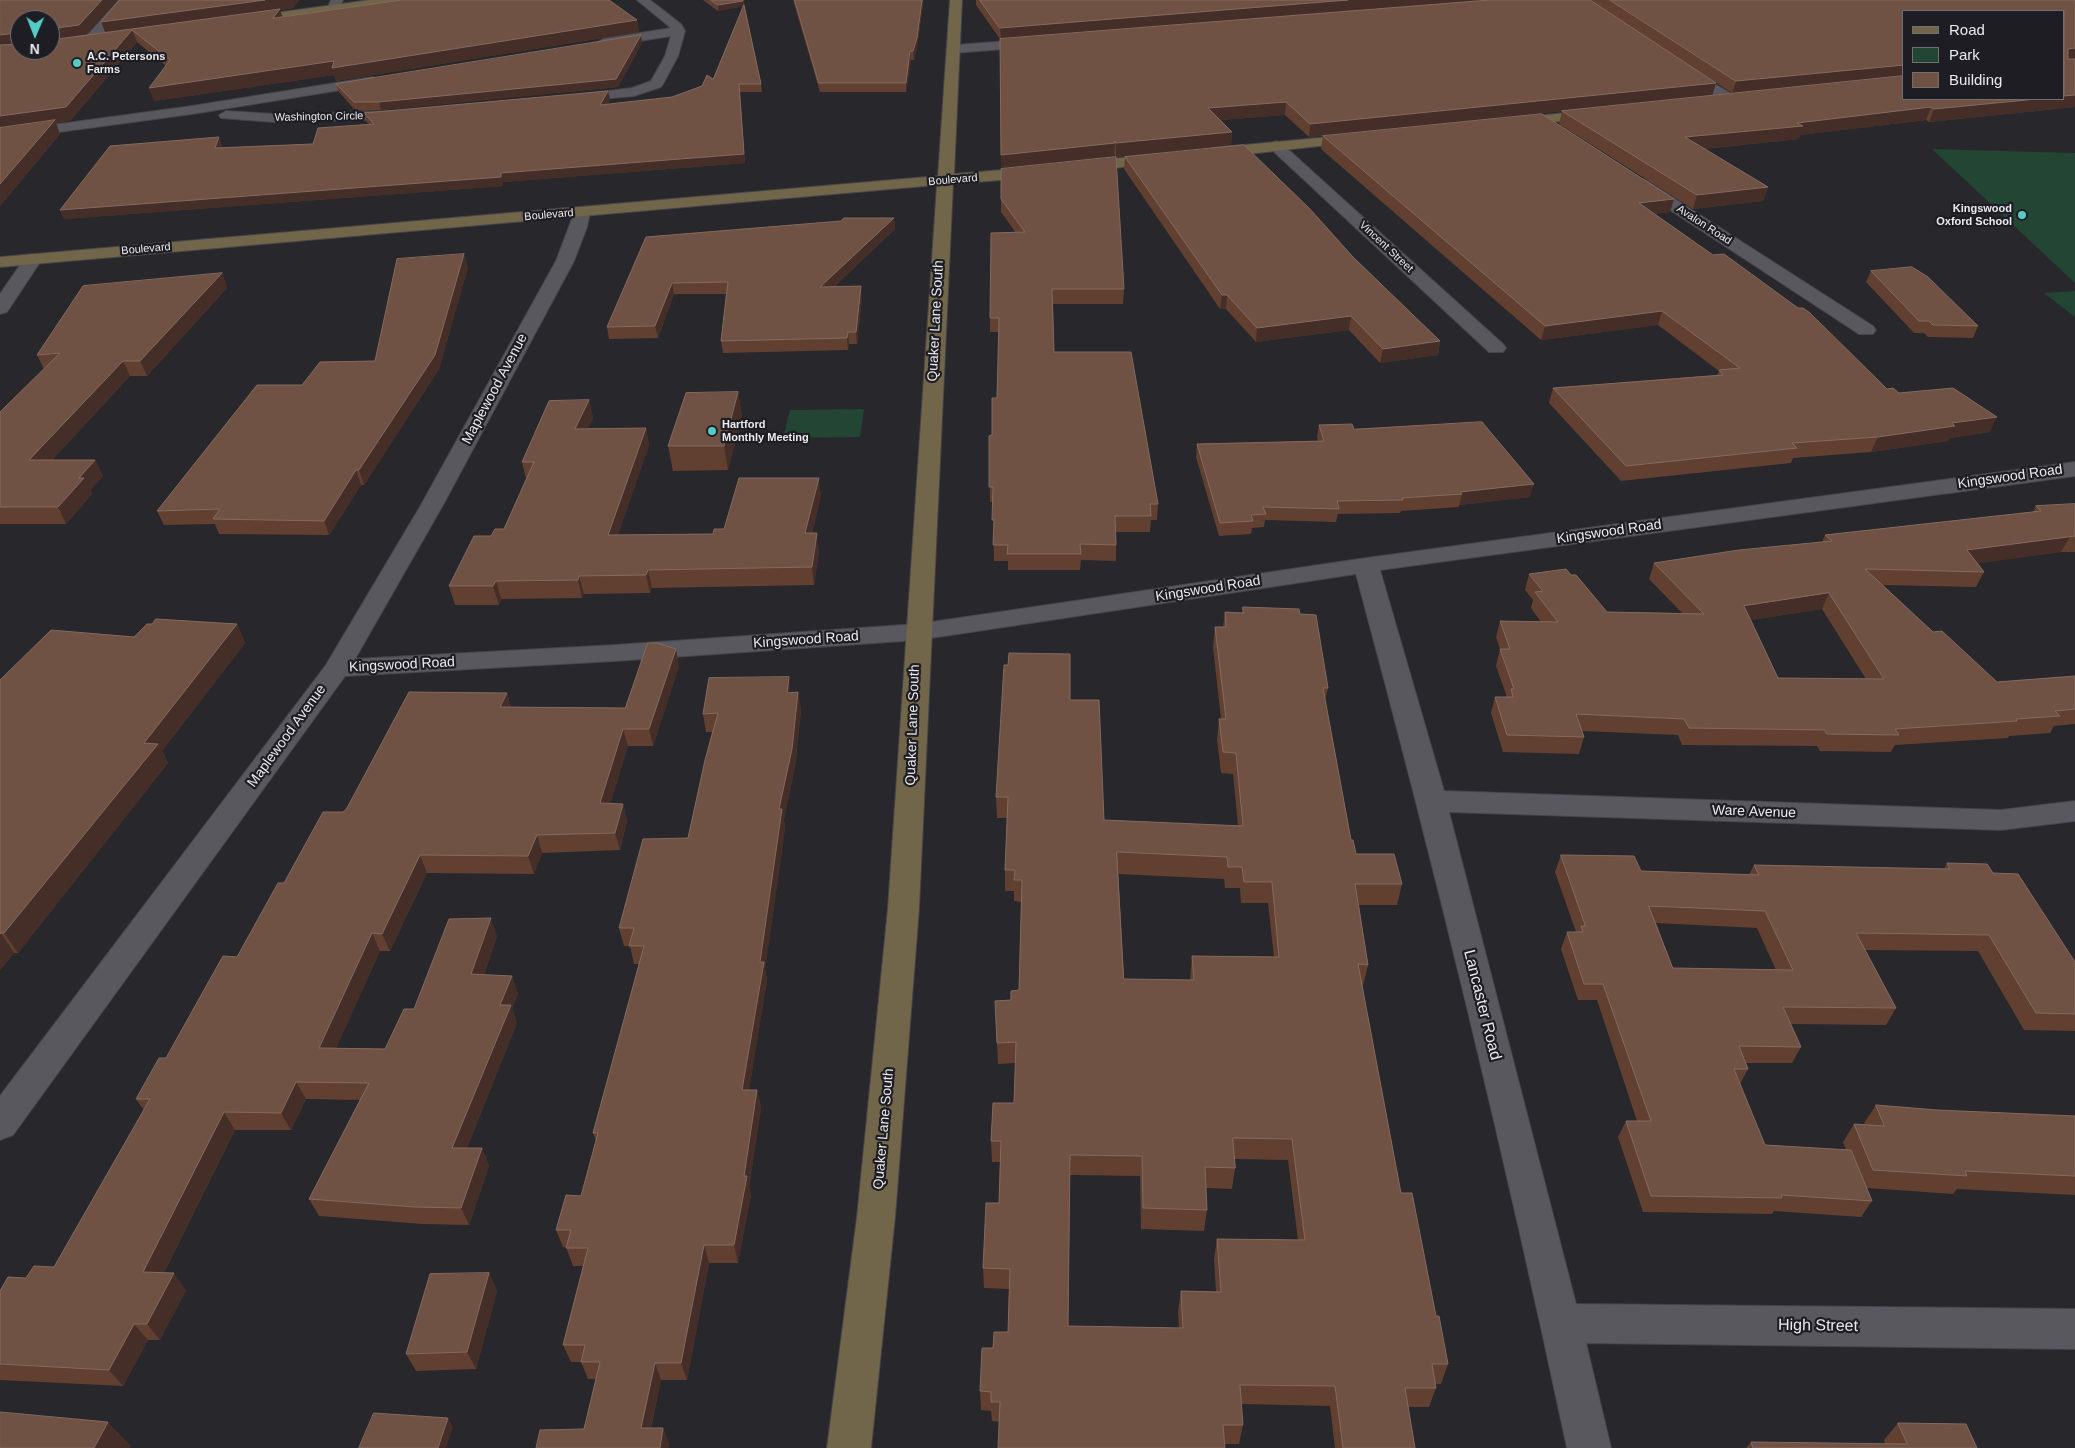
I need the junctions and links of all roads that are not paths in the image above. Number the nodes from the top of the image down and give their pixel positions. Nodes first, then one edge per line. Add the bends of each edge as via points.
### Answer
1 (126, 0) edge
2 (396, 0) edge
3 (644, 0) edge
4 (956, 0) edge
5 (335, 5) edge
6 (236, 22) edge
7 (678, 31) junction
8 (106, 40) edge
9 (1049, 42) edge
10 (84, 43) joint
11 (594, 45) edge
12 (954, 49) junction
13 (1669, 59) edge
14 (388, 78) edge
15 (1750, 98) edge
16 (557, 100) edge
17 (1731, 100) junction
18 (1712, 102) edge
19 (192, 110) junction
20 (1608, 113) edge
21 (415, 114) edge
22 (1542, 119) junction
23 (1502, 123) edge
24 (1566, 135) edge
25 (0, 136) edge
26 (1374, 136) edge
27 (1276, 146) junction
28 (1197, 155) edge
29 (1177, 157) edge
30 (1069, 169) edge
31 (1049, 171) edge
32 (1624, 173) edge
33 (944, 181) junction
34 (582, 212) junction
35 (33, 259) junction
36 (0, 262) edge
37 (0, 308) edge
38 (1866, 330) dead end
39 (1496, 348) dead end
40 (2075, 469) edge
41 (1366, 565) junction
42 (918, 632) junction
43 (337, 668) junction
44 (1432, 801) junction
45 (2075, 811) edge
46 (0, 1124) edge
47 (1561, 1323) junction
48 (2075, 1330) edge
49 (849, 1448) edge
50 (1589, 1448) edge

1 - 10 street
2 - 5 main road
3 - 7 street via 677,26
4 - 12 main road, Quaker Lane South
5 - 6 main road
7 - 11 street
7 - 16 street via 677,42 659,80 652,87 634,92
8 - 10 main road
9 - 12 street
12 - 33 main road, Quaker Lane South
13 - 17 street
14 - 19 street, Washington Circle
15 - 17 main road
17 - 18 main road
19 - 21 street, Washington Circle via 274,118
19 - 25 street, Washington Circle
20 - 22 main road
22 - 23 main road
22 - 24 street
26 - 27 main road
27 - 28 main road
27 - 39 street, Vincent Street
29 - 30 main road
31 - 33 main road, Boulevard
32 - 38 street, Avalon Road
33 - 34 main road, Boulevard
33 - 42 main road, Quaker Lane South
34 - 35 main road, Boulevard
34 - 43 street, Maplewood Avenue via 565,261 432,505
35 - 36 main road, Boulevard
35 - 37 street
40 - 41 street, Kingswood Road
41 - 42 street, Kingswood Road
41 - 44 street, Lancaster Road
42 - 43 street, Kingswood Road
42 - 49 main road, Quaker Lane South via 909,829 876,1223
43 - 46 street, Maplewood Avenue
44 - 45 street, Ware Avenue via 2001,820
44 - 47 street, Lancaster Road
47 - 48 street, High Street
47 - 50 street, Lancaster Road

